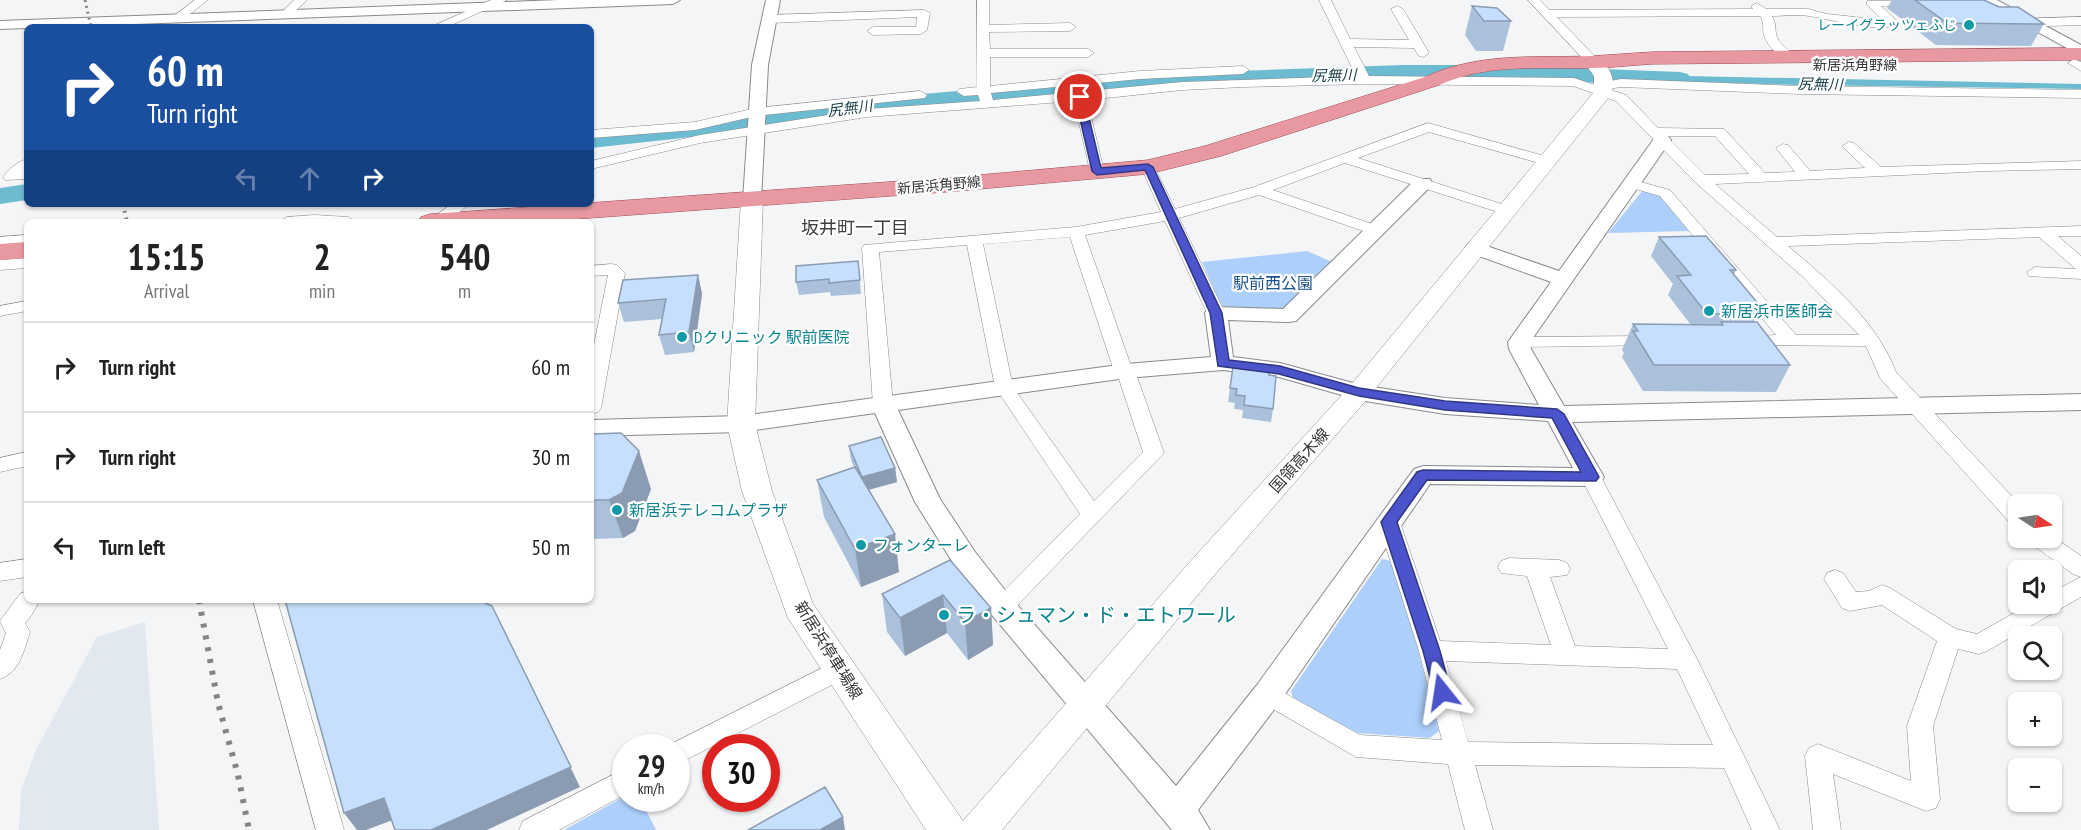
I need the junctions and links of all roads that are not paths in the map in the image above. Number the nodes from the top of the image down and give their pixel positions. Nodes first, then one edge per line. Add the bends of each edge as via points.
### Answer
1 (202, 0) edge
2 (301, 0) edge
3 (501, 0) edge
4 (672, 0) edge
5 (773, 0) edge
6 (983, 0) edge
7 (1325, 0) edge
8 (1534, 0) edge
9 (1752, 0) edge
10 (1987, 0) edge
11 (580, 2) edge
12 (1931, 3) edge
13 (487, 8) junction
14 (1396, 9) dead end
15 (1763, 13) junction
16 (1547, 14) junction
17 (285, 15) junction
18 (178, 18) junction
19 (769, 19) junction
20 (2081, 21) edge
21 (2026, 22) junction
22 (1693, 23) dead end
23 (1999, 23) edge
24 (24, 24) edge
25 (25, 24) edge
26 (445, 24) edge
27 (0, 25) edge
28 (1771, 26) junction
29 (1070, 27) dead end
30 (984, 28) junction
31 (873, 31) dead end
32 (1345, 43) junction
33 (984, 53) junction
34 (1088, 53) dead end
35 (1789, 57) junction
36 (2080, 60) edge
37 (1360, 74) junction
38 (1602, 78) junction
39 (1434, 80) junction
40 (2081, 94) edge
41 (1080, 97) junction
42 (986, 98) junction
43 (756, 121) junction
44 (594, 134) edge
45 (1658, 136) junction
46 (1849, 146) dead end
47 (1783, 147) dead end
48 (1344, 158) junction
49 (1546, 161) junction
50 (594, 164) edge
51 (24, 165) edge
52 (2081, 165) edge
53 (1148, 167) junction
54 (1097, 171) junction
55 (1878, 172) junction
56 (1807, 176) junction
57 (1761, 178) junction
58 (1701, 180) junction
59 (1423, 183) junction
60 (1630, 183) junction
61 (24, 185) edge
62 (6, 188) edge
63 (1259, 190) junction
64 (752, 200) junction
65 (457, 207) edge
66 (1506, 210) junction
67 (1172, 215) junction
68 (442, 219) edge
69 (469, 219) edge
70 (1375, 230) junction
71 (2081, 231) edge
72 (1076, 232) junction
73 (2043, 232) junction
74 (24, 240) edge
75 (974, 240) junction
76 (0, 242) edge
77 (1776, 242) junction
78 (1475, 248) junction
79 (24, 250) edge
80 (0, 252) edge
81 (24, 263) edge
82 (0, 265) edge
83 (2081, 265) edge
84 (594, 271) edge
85 (2035, 272) dead end
86 (2081, 274) edge
87 (1564, 280) junction
88 (24, 307) edge
89 (0, 311) edge
90 (1216, 313) junction
91 (1790, 340) junction
92 (1872, 340) junction
93 (1672, 341) edge
94 (1731, 341) edge
95 (1519, 342) junction
96 (1223, 363) junction
97 (1125, 371) junction
98 (1004, 387) junction
99 (594, 392) edge
100 (1359, 392) junction
101 (2081, 402) edge
102 (882, 404) junction
103 (1917, 407) junction
104 (1557, 414) junction
105 (741, 423) junction
106 (594, 428) edge
107 (24, 460) edge
108 (0, 465) edge
109 (1591, 477) junction
110 (2008, 506) edge
111 (1092, 515) junction
112 (1389, 522) junction
113 (2053, 548) edge
114 (1509, 567) dead end
115 (24, 568) edge
116 (1535, 568) junction
117 (2081, 568) edge
118 (1559, 569) dead end
119 (0, 572) edge
120 (1835, 579) dead end
121 (2081, 586) edge
122 (2062, 597) edge
123 (26, 603) edge
124 (266, 603) edge
125 (1002, 607) junction
126 (2032, 614) edge
127 (1950, 637) junction
128 (1431, 651) junction
129 (1567, 656) junction
130 (1685, 659) junction
131 (0, 669) edge
132 (840, 669) junction
133 (1268, 694) junction
134 (1086, 704) junction
135 (690, 746) edge
136 (1458, 753) junction
137 (1732, 757) junction
138 (612, 788) edge
139 (1185, 820) edge
140 (330, 830) edge
141 (533, 830) edge
142 (948, 830) edge
143 (978, 830) edge
144 (1479, 830) edge
145 (1766, 830) edge
146 (1827, 830) edge

1 - 18 street
2 - 17 street
3 - 13 street
4 - 11 street
5 - 19 street
6 - 30 street
7 - 32 street
8 - 16 street
9 - 15 street
10 - 21 street
11 - 13 street
12 - 15 street via 1871,3 1893,23 1885,24 1808,12
13 - 17 street
13 - 26 street
14 - 32 street via 1420,49
15 - 16 street
15 - 28 street
16 - 38 street
17 - 18 street
18 - 25 street
19 - 31 street via 924,13 921,30
19 - 43 street via 760,65
20 - 21 street
21 - 23 street
21 - 36 street
22 - 28 street
24 - 27 street
28 - 35 street via 1770,35
29 - 30 street
30 - 33 street
32 - 37 street
33 - 34 street
33 - 42 street
35 - 36 main road, 新居浜角野線
35 - 38 main road, 新居浜角野線 via 1652,58
36 - 38 main road, 新居浜角野線 via 1659,66
37 - 39 street
37 - 41 street
37 - 42 street via 1210,71
38 - 39 street via 1574,82
38 - 39 main road, 新居浜角野線 via 1519,62 1461,68
38 - 40 street via 1621,83 1799,90
38 - 45 street
38 - 49 main road, 国領高木線
39 - 53 main road, 新居浜角野線 via 1213,151
41 - 42 street
41 - 54 street
42 - 43 street via 867,113
43 - 44 street
43 - 50 street
43 - 64 street
45 - 57 street via 1719,132
45 - 58 street
45 - 60 street
46 - 55 street
47 - 56 street
48 - 49 street via 1428,127
48 - 59 street
48 - 63 street
49 - 66 main road, 国領高木線
51 - 62 street via 10,177 21,176
52 - 55 street
53 - 54 main road, 新居浜角野線
53 - 67 street
54 - 64 main road, 新居浜角野線
55 - 56 street
56 - 57 street
57 - 58 street
58 - 77 street
59 - 66 street
59 - 70 street
60 - 87 street
60 - 91 street via 1665,193
61 - 62 street
63 - 67 street
63 - 70 street
64 - 69 main road, 新居浜角野線
64 - 105 main road, 新居浜停車場線
65 - 68 street
66 - 78 main road, 国領高木線
67 - 72 street
67 - 90 street
70 - 90 street via 1287,315
71 - 73 street
72 - 75 street
72 - 97 street
73 - 77 street
73 - 83 street
74 - 76 street
75 - 98 street
75 - 102 street via 870,248
77 - 92 street
78 - 87 street
78 - 100 main road, 国領高木線
79 - 80 main road
81 - 82 street
84 - 99 street via 611,269 617,273
85 - 86 street
87 - 95 street
88 - 89 street
90 - 96 street
91 - 92 street
91 - 94 street
92 - 103 street via 1887,374
93 - 95 street
95 - 104 street
96 - 97 street
96 - 100 street via 1280,370
97 - 98 street
97 - 111 street via 1154,453
98 - 102 street
98 - 111 street
100 - 104 street via 1445,406
100 - 134 main road, 国領高木線
101 - 103 street
102 - 105 street
102 - 125 street via 928,502
103 - 104 street
103 - 110 street
104 - 109 street
105 - 106 street
105 - 132 main road, 新居浜停車場線 via 757,490 799,609
107 - 108 street
109 - 112 street via 1423,475
109 - 130 street
111 - 125 street
112 - 128 street
112 - 133 street
113 - 117 street
114 - 116 street
115 - 119 street
116 - 118 street
116 - 129 street
120 - 127 street via 1850,602 1882,594
121 - 122 street
123 - 131 street via 10,622 18,632 10,656
124 - 140 street
125 - 134 street
126 - 127 street via 1979,644
127 - 146 street via 1920,726 1926,799 1818,756
128 - 129 street
128 - 136 street
129 - 130 street
130 - 137 street
132 - 135 street
132 - 142 main road, 新居浜停車場線
133 - 136 street via 1356,746
133 - 139 street
134 - 139 street
134 - 143 main road, 国領高木線
136 - 137 street
136 - 144 street
137 - 145 street
138 - 141 street

